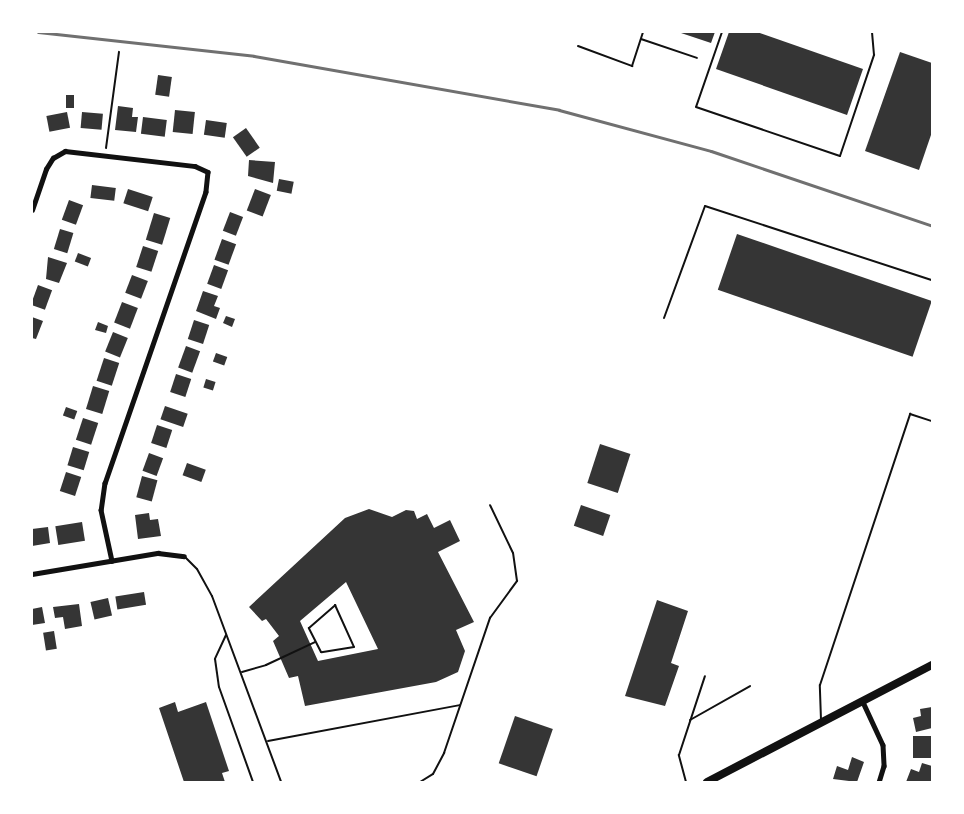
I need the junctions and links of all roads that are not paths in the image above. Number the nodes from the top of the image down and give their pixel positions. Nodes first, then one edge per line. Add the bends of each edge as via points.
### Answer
1 (643, 32) edge
2 (722, 32) edge
3 (872, 32) edge
4 (641, 39) junction
5 (578, 46) dead end
6 (697, 58) dead end
7 (32, 210) edge
8 (933, 280) edge
9 (664, 318) dead end
10 (933, 421) edge
11 (490, 506) dead end
12 (184, 556) joint
13 (112, 561) junction
14 (32, 574) edge
15 (227, 634) junction
16 (315, 642) junction
17 (933, 665) edge
18 (242, 672) junction
19 (705, 676) dead end
20 (750, 686) dead end
21 (863, 702) junction
22 (460, 705) junction
23 (689, 721) junction
24 (821, 723) junction
25 (267, 742) junction
26 (253, 783) edge
27 (281, 783) edge
28 (420, 783) edge
29 (686, 783) edge
30 (707, 783) edge
31 (879, 783) edge

1 - 4 lane
2 - 3 lane via 696,107 840,156 874,55
4 - 5 lane via 632,66
4 - 6 lane
7 - 13 street via 46,169 59,153 105,154 195,166 206,169 209,177 105,483 101,510
8 - 9 lane via 705,206
10 - 24 lane via 910,414 819,685
11 - 22 lane via 513,553 517,581 490,618
12 - 13 street via 158,553
12 - 15 lane via 203,577
13 - 14 street
15 - 18 lane
15 - 26 lane via 215,659 219,687
16 - 16 lane via 321,652 354,647 335,605 309,628
16 - 18 lane
17 - 21 main road
18 - 25 lane
19 - 23 lane
20 - 23 lane
21 - 24 main road
21 - 31 street via 883,745 884,765
22 - 25 lane
22 - 28 lane via 436,769
23 - 29 lane via 679,755
24 - 30 main road
25 - 27 lane

